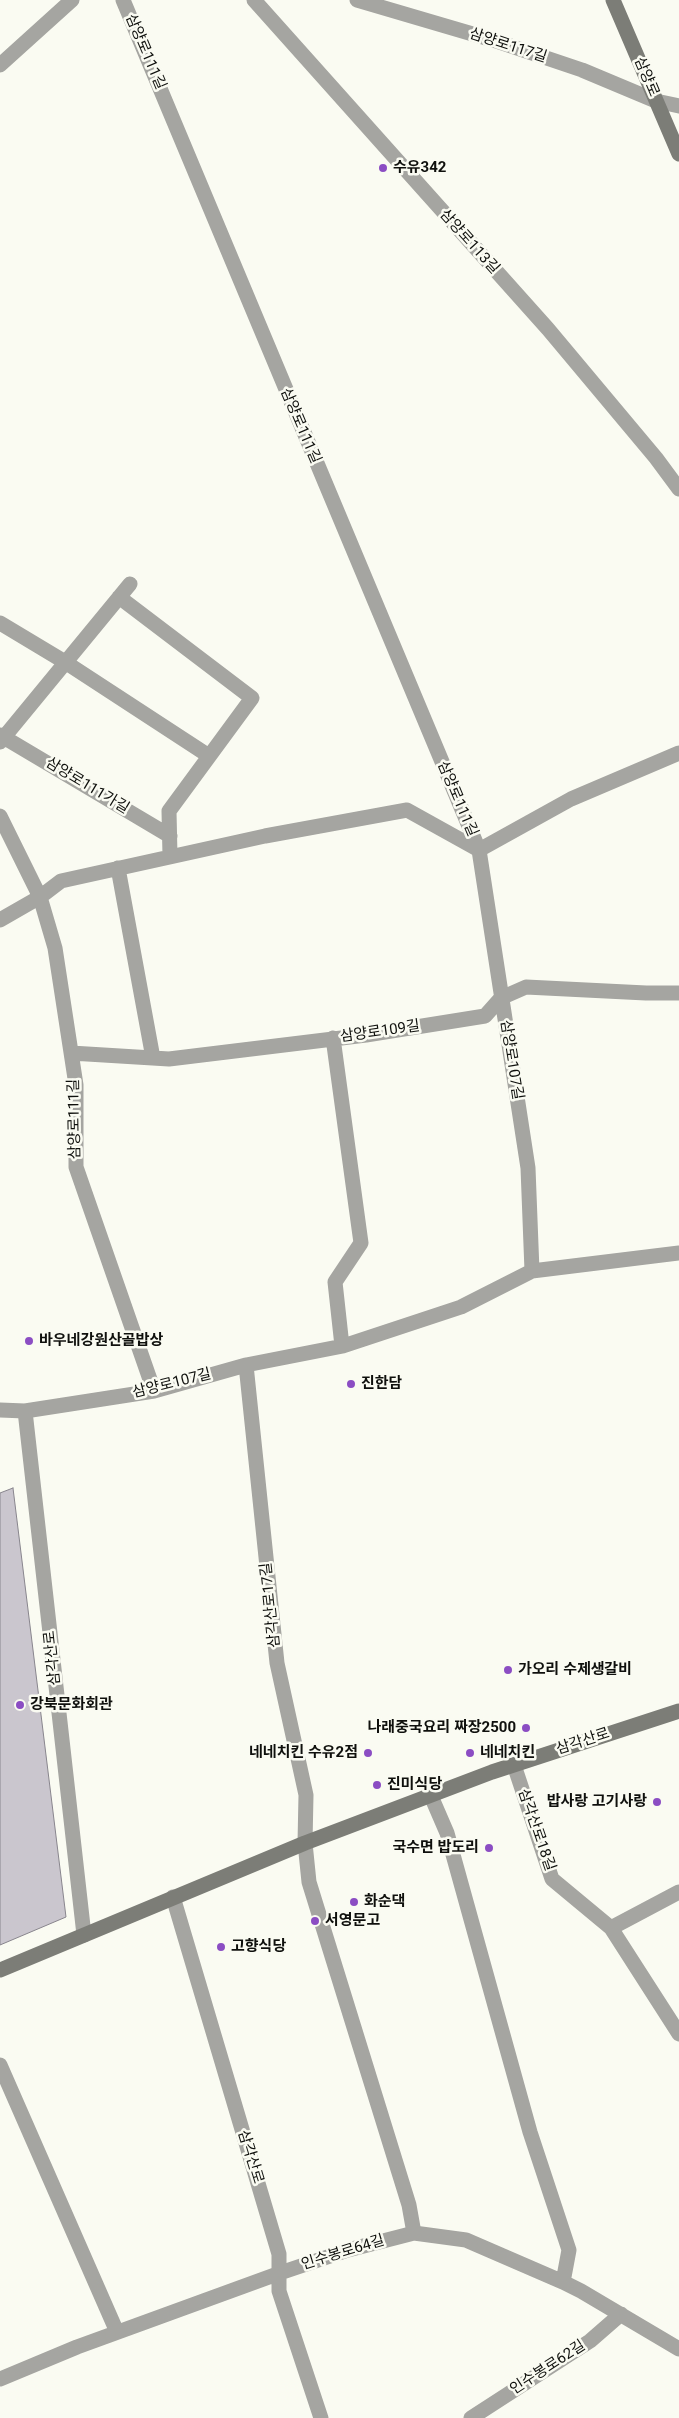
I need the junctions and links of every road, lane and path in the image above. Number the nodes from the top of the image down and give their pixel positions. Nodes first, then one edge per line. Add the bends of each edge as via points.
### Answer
1 (72, 0) edge
2 (123, 0) edge
3 (254, 0) edge
4 (357, 0) edge
5 (614, 0) edge
6 (0, 65) edge
7 (656, 101) junction
8 (679, 106) edge
9 (679, 154) edge
10 (679, 489) edge
11 (130, 584) dead end
12 (119, 597) junction
13 (0, 623) edge
14 (66, 662) junction
15 (1, 738) edge
16 (679, 753) edge
17 (210, 756) junction
18 (0, 816) edge
19 (170, 836) junction
20 (478, 850) junction
21 (170, 856) junction
22 (118, 868) junction
23 (40, 897) junction
24 (0, 920) edge
25 (678, 988) edge
26 (501, 998) junction
27 (333, 1038) junction
28 (71, 1053) junction
29 (153, 1058) junction
30 (679, 1253) edge
31 (532, 1271) junction
32 (342, 1346) junction
33 (246, 1365) junction
34 (154, 1391) junction
35 (0, 1410) edge
36 (25, 1411) junction
37 (679, 1710) edge
38 (514, 1765) junction
39 (431, 1796) junction
40 (305, 1843) junction
41 (679, 1892) edge
42 (173, 1897) junction
43 (611, 1928) junction
44 (84, 1934) junction
45 (0, 1970) edge
46 (679, 2034) edge
47 (0, 2065) edge
48 (414, 2233) junction
49 (280, 2273) junction
50 (563, 2282) junction
51 (621, 2314) junction
52 (117, 2332) junction
53 (679, 2349) edge
54 (0, 2379) edge
55 (321, 2418) edge
56 (471, 2418) edge

1 - 6 street
2 - 20 street, 삼양로111길
3 - 10 street, 삼양로113길 via 548,329
4 - 7 street, 삼양로117길 via 582,70
5 - 7 street, 삼양로
7 - 8 street, 삼양로117길
7 - 9 street, 삼양로
11 - 12 street, 삼양로111가길
12 - 14 street, 삼양로111가길
12 - 17 street via 252,698
13 - 14 street
14 - 15 street, 삼양로111가길
14 - 17 street
15 - 19 street, 삼양로111가길
16 - 20 street, 삼양로111길 via 571,799
17 - 19 street via 169,811
18 - 23 street
19 - 21 street
20 - 21 street, 삼양로111길 via 407,810
20 - 26 street, 삼양로107길
21 - 22 street, 삼양로111길
22 - 23 street, 삼양로111길 via 60,880
22 - 29 street
23 - 24 street, 삼양로111길
23 - 28 street, 삼양로111길 via 55,948
25 - 26 street, 삼양로109길 via 526,987
26 - 27 street, 삼양로109길 via 485,1016
26 - 31 street, 삼양로107길 via 528,1168
27 - 29 street, 삼양로109길 via 169,1059
27 - 32 street via 361,1243 335,1282
28 - 29 street, 삼양로109길
28 - 34 street, 삼양로111길 via 76,1085 76,1167
30 - 31 street, 삼양로107길
31 - 32 street, 삼양로107길 via 461,1307
32 - 33 street, 삼양로107길
33 - 34 street, 삼양로107길
33 - 40 street, 삼각산로17길 via 277,1663 306,1795
34 - 36 street, 삼양로107길
35 - 36 street, 삼양로107길
36 - 44 street, 삼각산로
37 - 38 street, 삼각산로
38 - 39 street, 삼각산로
38 - 43 street, 삼각산로18길 via 552,1879
39 - 40 street, 삼각산로
39 - 50 street via 447,1834 530,2132 569,2250
40 - 42 street, 삼각산로
40 - 48 street via 309,1882 409,2205
41 - 43 street
42 - 44 street, 삼각산로
42 - 49 street, 삼각산로 via 279,2254
43 - 46 street, 삼각산로18길
44 - 45 street, 삼각산로
47 - 52 street
48 - 49 street, 인수봉로64길 via 348,2250
48 - 50 street, 인수봉로64길 via 466,2240
49 - 52 street, 인수봉로64길
49 - 55 street, 삼각산로 via 279,2290
50 - 51 street, 인수봉로64길
51 - 53 street, 인수봉로64길
51 - 56 street, 인수봉로62길 via 590,2341
52 - 54 street, 인수봉로64길

